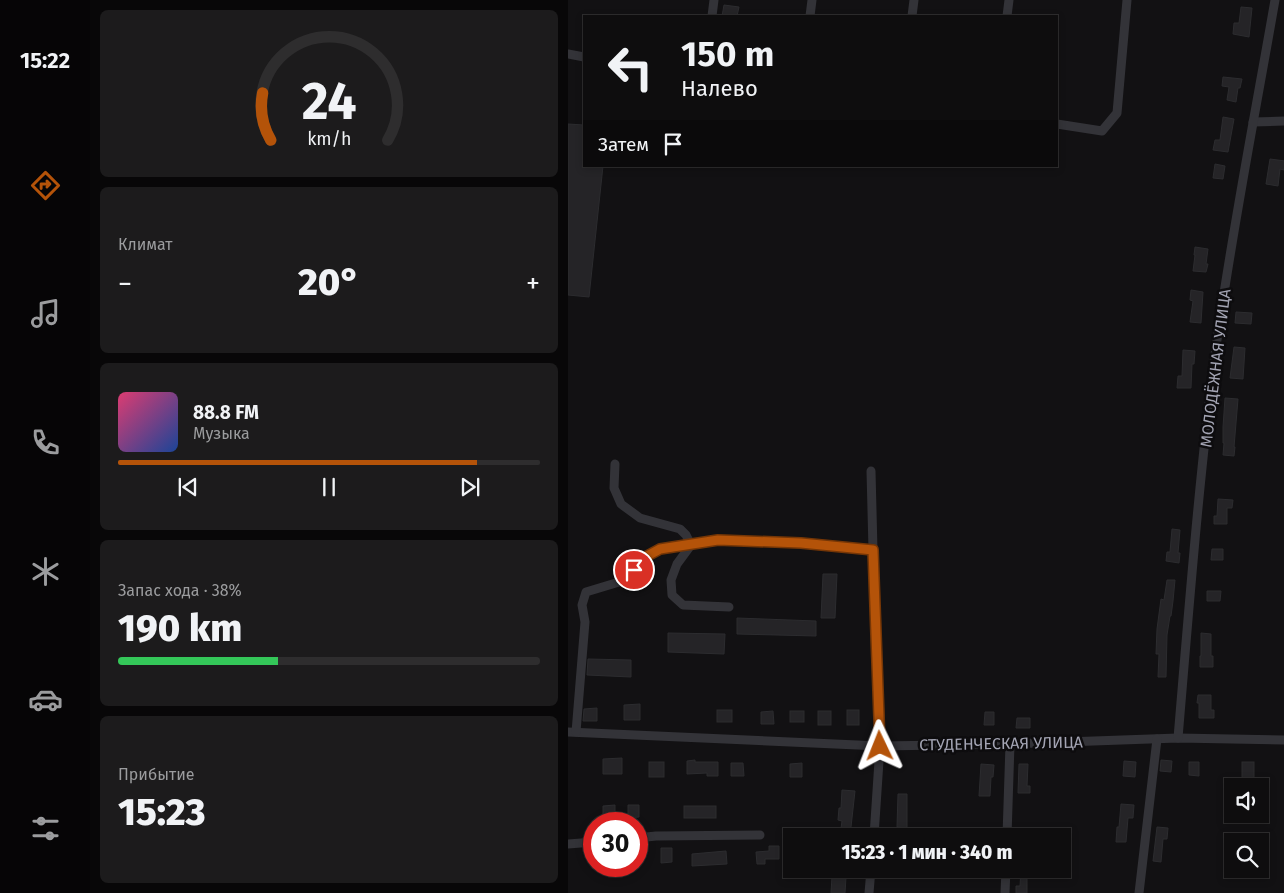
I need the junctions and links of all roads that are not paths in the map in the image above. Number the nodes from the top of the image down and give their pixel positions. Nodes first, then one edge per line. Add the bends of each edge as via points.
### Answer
1 (714, 0) edge
2 (812, 0) edge
3 (914, 0) edge
4 (1009, 0) edge
5 (1128, 0) edge
6 (1275, 0) edge
7 (712, 15) edge
8 (810, 15) edge
9 (912, 15) edge
10 (1007, 15) edge
11 (568, 54) edge
12 (583, 57) edge
13 (1284, 121) edge
14 (1253, 122) junction
15 (1058, 124) edge
16 (615, 464) dead end
17 (871, 471) dead end
18 (691, 545) junction
19 (873, 550) junction
20 (729, 607) dead end
21 (572, 732) edge
22 (1178, 738) junction
23 (1157, 739) junction
24 (1284, 740) edge
25 (1010, 744) junction
26 (880, 746) junction
27 (875, 828) edge
28 (1007, 828) edge
29 (760, 835) dead end
30 (648, 837) edge
31 (583, 843) edge
32 (568, 844) edge
33 (870, 878) edge
34 (1006, 878) edge
35 (869, 893) edge
36 (1005, 893) edge
37 (1139, 893) edge

1 - 7 street
2 - 8 street
3 - 9 street
4 - 10 street
5 - 15 street via 1117,113 1102,131
6 - 14 street, МОЛОДЁЖНАЯ УЛИЦА
11 - 12 street
13 - 14 street
14 - 22 street, МОЛОДЁЖНАЯ УЛИЦА via 1216,347
16 - 18 street via 614,488 621,504 640,518 680,529
17 - 19 street
18 - 19 street via 718,540 773,541
18 - 20 street via 677,564 671,580 672,595 684,605
18 - 21 street via 660,549 638,561 628,579 586,592 582,605 585,622
19 - 26 street
21 - 26 street, СТУДЕНЧЕСКАЯ УЛИЦА
22 - 23 street, СТУДЕНЧЕСКАЯ УЛИЦА
22 - 24 street, СТУДЕНЧЕСКАЯ УЛИЦА
23 - 25 street, СТУДЕНЧЕСКАЯ УЛИЦА
23 - 37 street
25 - 26 street, СТУДЕНЧЕСКАЯ УЛИЦА
25 - 28 street
26 - 27 street
29 - 30 street
31 - 32 street
33 - 35 street
34 - 36 street

